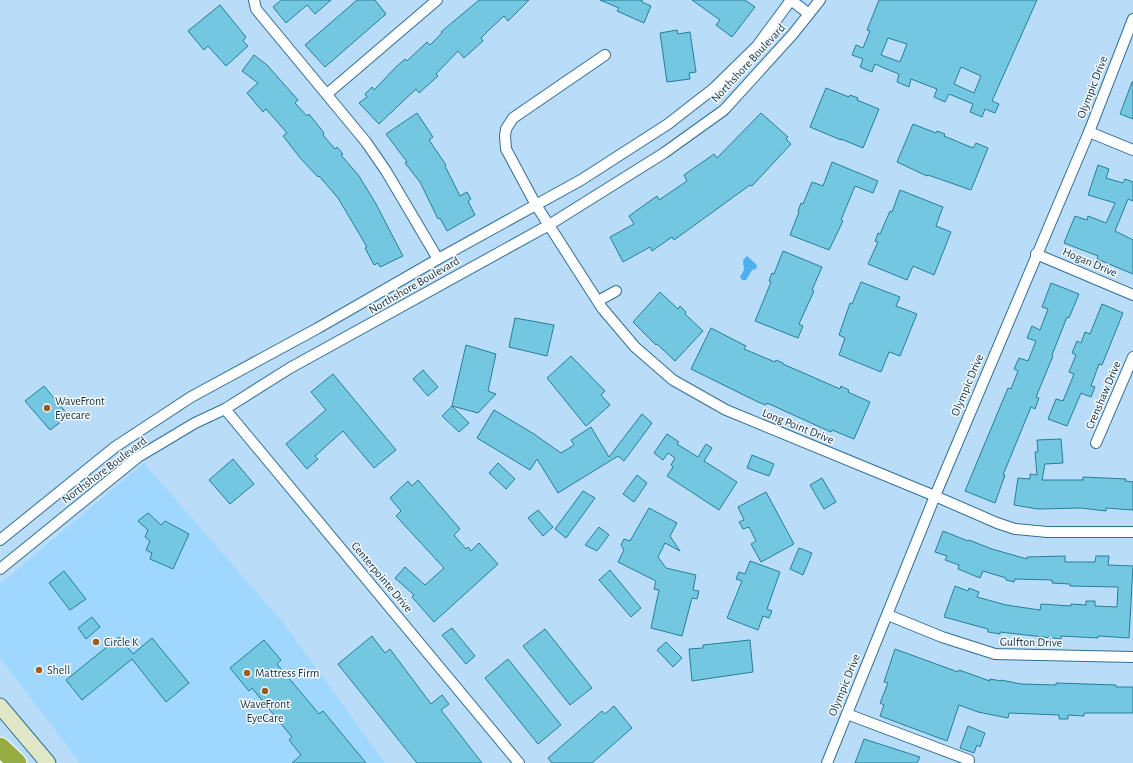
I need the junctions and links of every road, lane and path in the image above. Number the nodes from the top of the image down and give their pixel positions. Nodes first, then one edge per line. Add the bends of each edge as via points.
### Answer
1 (254, 0) edge
2 (437, 0) edge
3 (791, 0) edge
4 (820, 0) edge
5 (809, 14) junction
6 (1133, 19) edge
7 (605, 55) dead end
8 (327, 94) junction
9 (1089, 132) junction
10 (1133, 150) edge
11 (536, 205) junction
12 (549, 225) junction
13 (1036, 254) junction
14 (438, 259) junction
15 (616, 291) dead end
16 (1133, 295) edge
17 (598, 301) junction
18 (1133, 357) edge
19 (225, 409) junction
20 (1096, 443) dead end
21 (935, 496) junction
22 (1133, 532) edge
23 (0, 540) edge
24 (0, 569) edge
25 (888, 615) junction
26 (1133, 657) edge
27 (0, 706) edge
28 (847, 714) junction
29 (0, 747) edge
30 (16, 763) edge
31 (48, 763) edge
32 (519, 763) edge
33 (827, 763) edge
34 (968, 763) edge

1 - 8 street via 256,9
2 - 8 street
3 - 5 street
3 - 11 street, Northshore Boulevard via 757,46 713,89 649,136 581,180
4 - 5 street, Northshore Boulevard
5 - 12 street, Northshore Boulevard via 724,110 664,153
6 - 9 street, Olympic Drive
7 - 11 street, Long Point Drive via 513,118 506,129 506,149
8 - 14 street via 386,171
9 - 10 street
9 - 13 street, Olympic Drive
11 - 12 street, Long Point Drive
11 - 14 street, Northshore Boulevard
12 - 17 street, Long Point Drive
12 - 19 street, Northshore Boulevard via 290,368
13 - 16 street, Hogan Drive
13 - 21 street, Olympic Drive
14 - 23 street, Northshore Boulevard via 191,397 115,447
15 - 17 street
17 - 21 street, Long Point Drive via 635,347 673,380 726,410
18 - 20 street, Crenshaw Drive
19 - 24 street, Northshore Boulevard via 195,423 138,457
19 - 32 street, Centerpointe Drive
21 - 22 street, Long Point Drive via 1015,529 1047,532
21 - 25 street, Olympic Drive
25 - 26 street, Gulfton Drive via 942,637 996,654
25 - 28 street, Olympic Drive
27 - 31 main road
28 - 33 street, Olympic Drive
28 - 34 street via 969,760
29 - 30 highway

